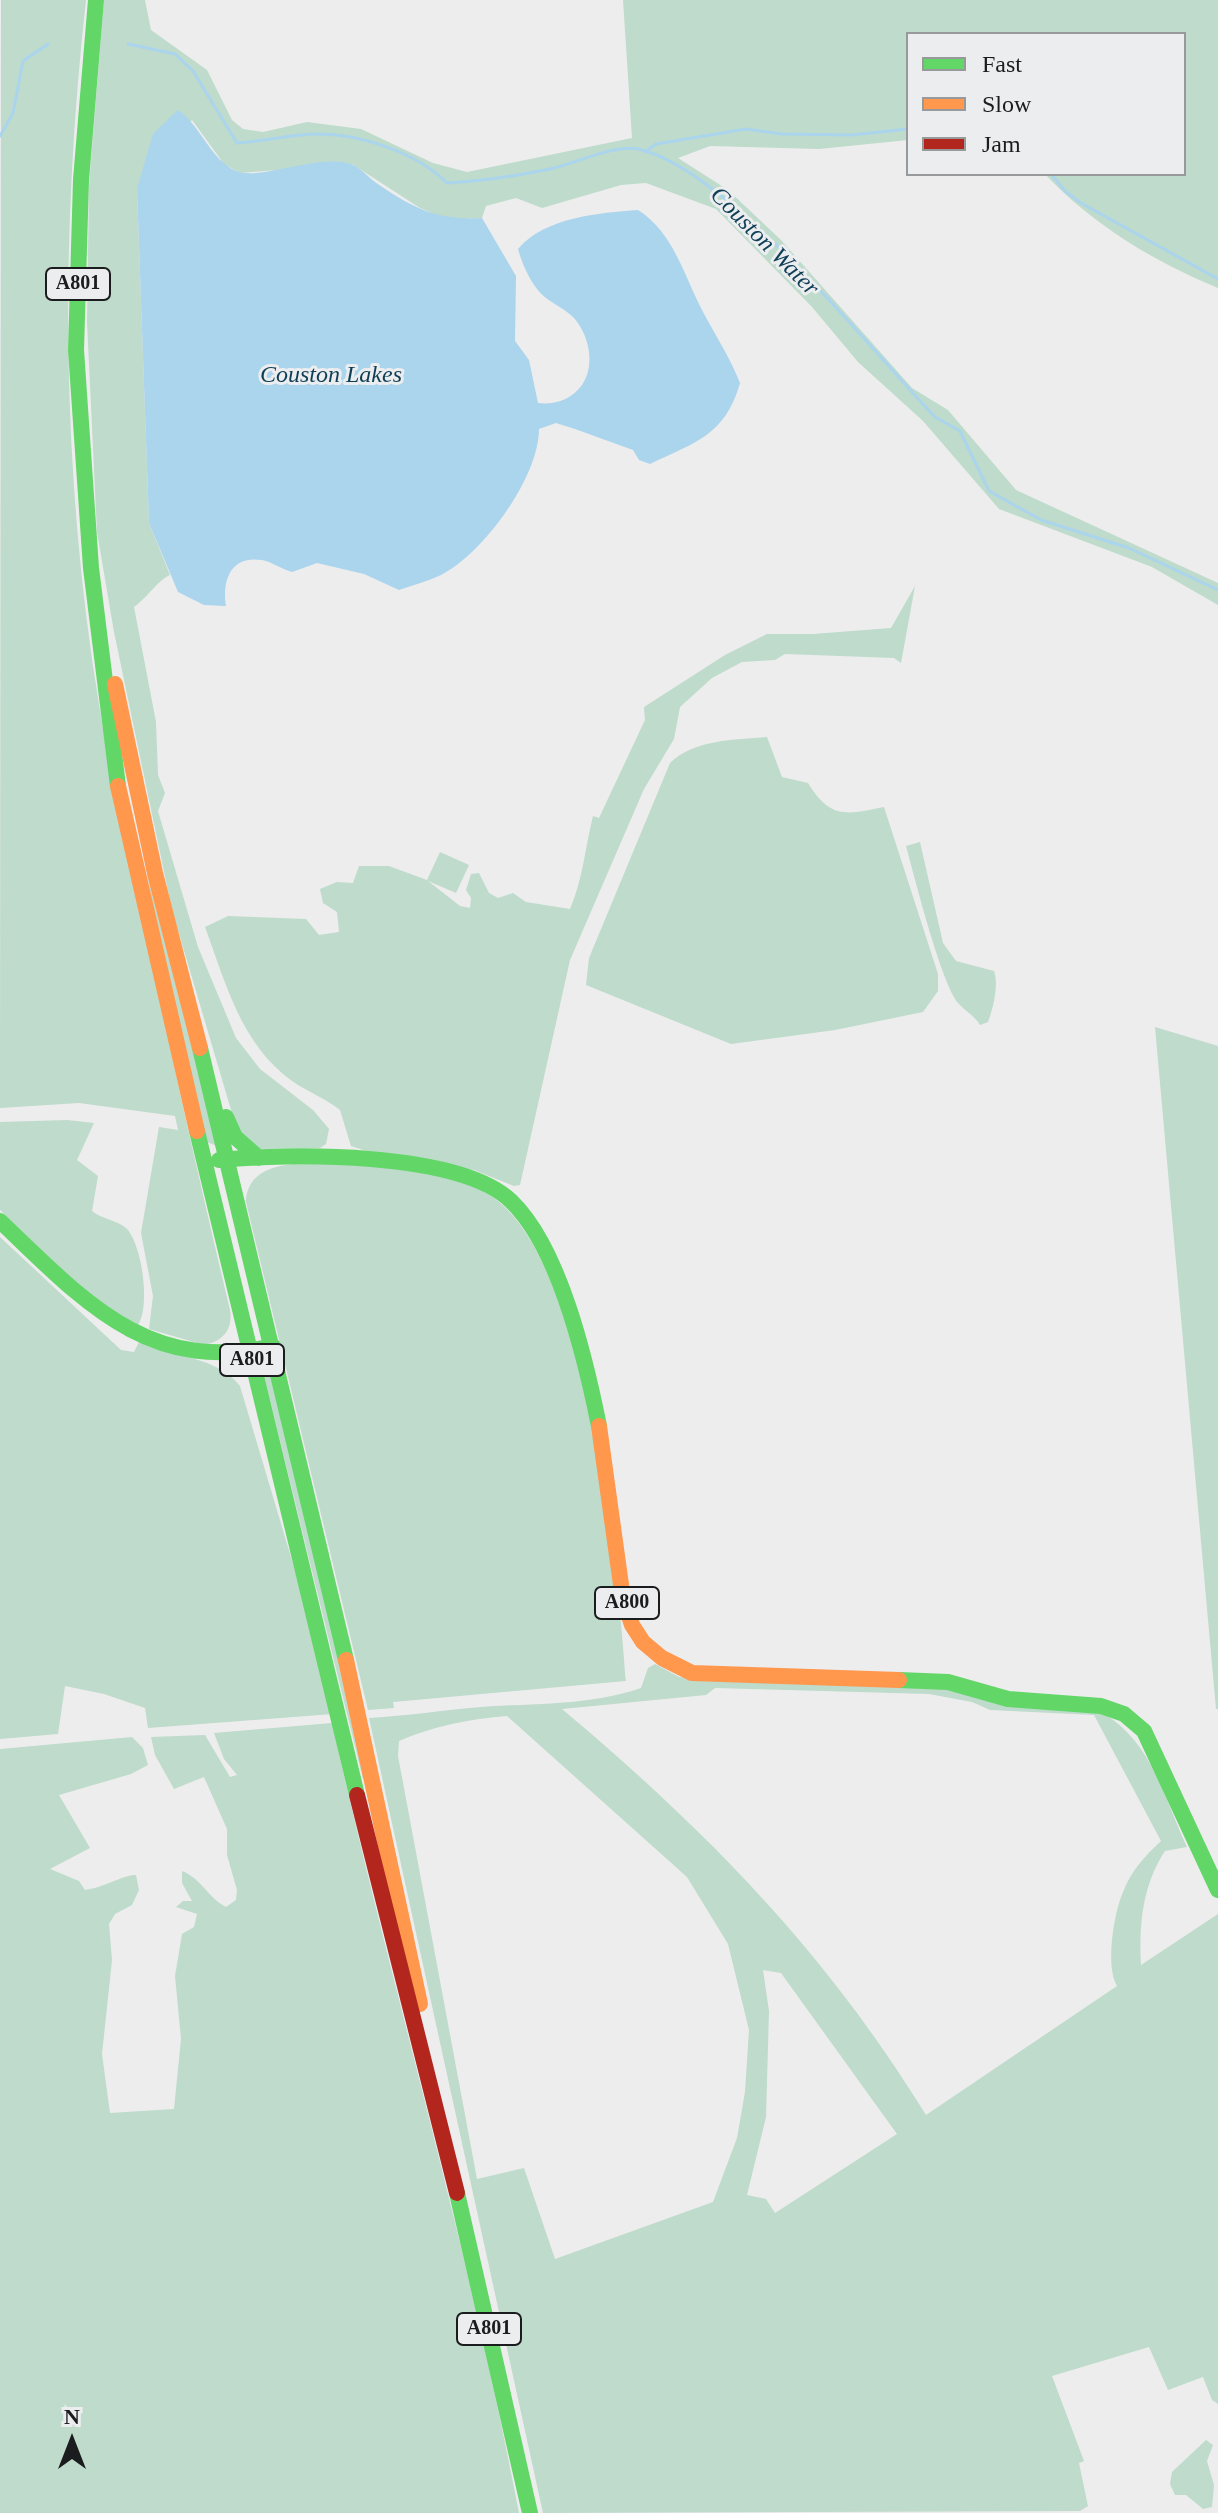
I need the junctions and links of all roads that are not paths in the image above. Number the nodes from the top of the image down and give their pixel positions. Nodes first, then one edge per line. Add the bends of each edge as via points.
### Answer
1 (96, 0) edge
2 (91, 568) junction
3 (185, 989) junction
4 (259, 1158) junction
5 (228, 1159) junction
6 (204, 1162) junction
7 (0, 1221) edge
8 (273, 1346) junction
9 (250, 1351) junction
10 (1218, 1890) edge
11 (446, 2146) junction
12 (530, 2513) edge

1 - 2 main road, A801 via 81,180 76,350
2 - 3 main road, A801 via 155,873
2 - 6 main road, A801 via 115,773
3 - 4 main road via 193,1001 227,1122 242,1145
3 - 5 main road, A801
4 - 5 main road, A800
4 - 10 main road, A800 via 337,1156 448,1173 485,1183 520,1210 579,1332 594,1391 631,1620 638,1635 672,1665 722,1675 948,1682 1008,1699 1101,1706 1124,1714 1144,1731
5 - 6 main road, A800
5 - 8 main road, A801
6 - 9 main road, A801
7 - 9 main road via 72,1288 156,1343 196,1353
8 - 9 main road
8 - 11 main road, A801 via 408,1937
9 - 11 main road, A801
11 - 12 main road, A801

